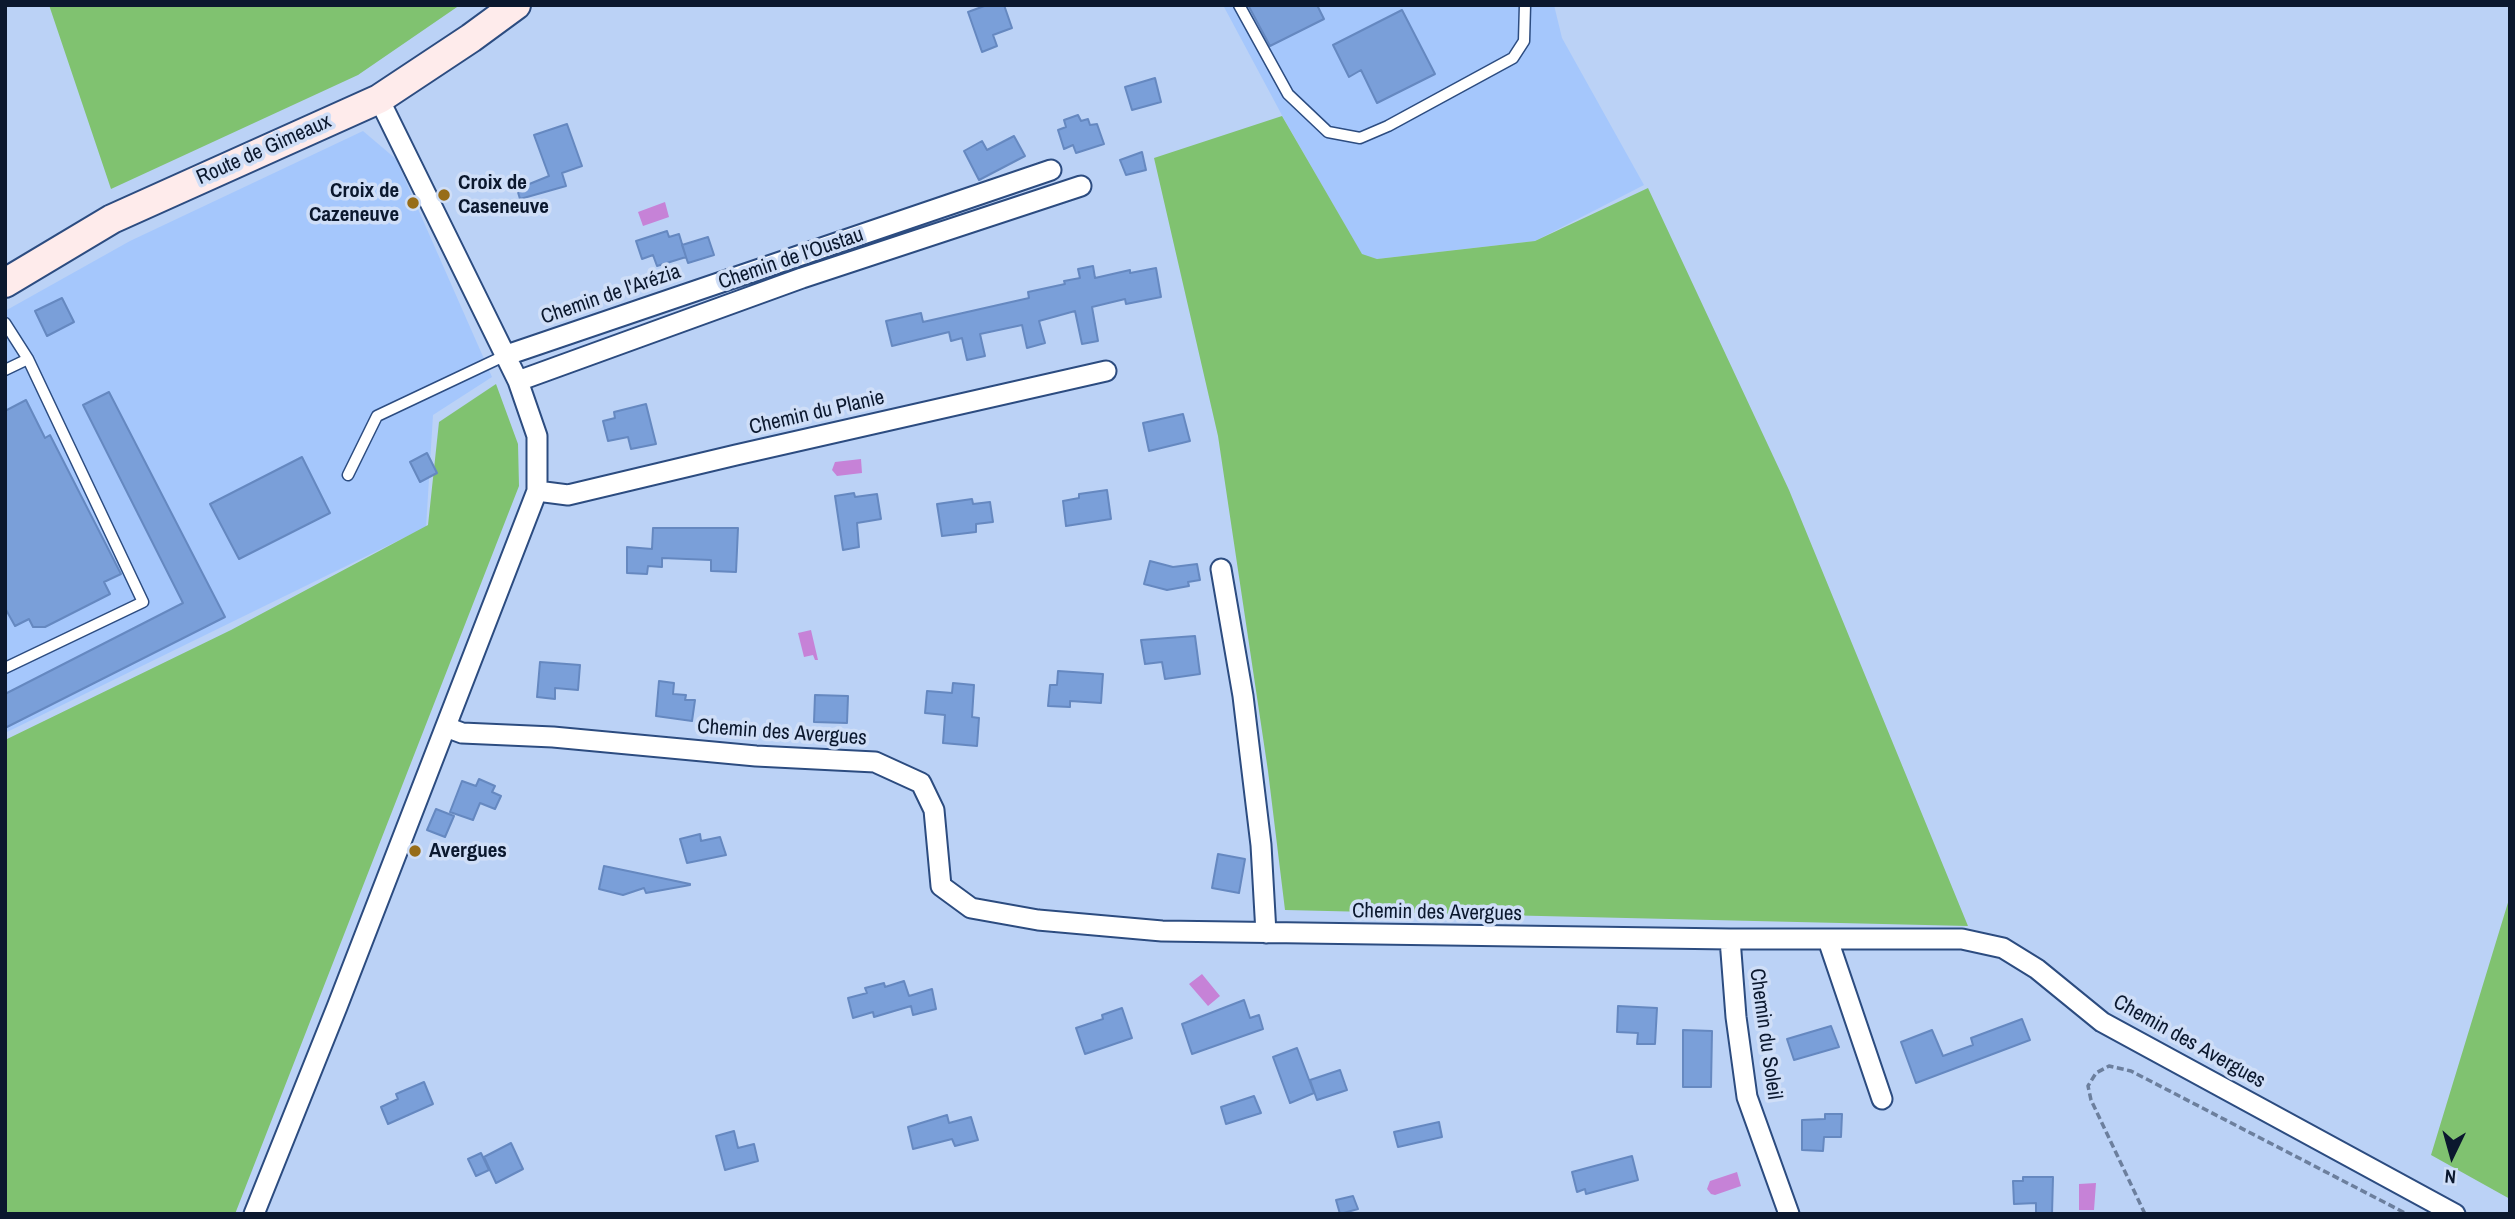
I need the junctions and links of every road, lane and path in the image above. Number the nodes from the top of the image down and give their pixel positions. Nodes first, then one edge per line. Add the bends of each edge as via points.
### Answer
1 (516, 5) edge
2 (1239, 5) edge
3 (1525, 5) edge
4 (379, 99) junction
5 (1051, 170) dead end
6 (1081, 186) dead end
7 (5, 283) edge
8 (5, 323) edge
9 (505, 356) junction
10 (28, 359) junction
11 (5, 370) edge
12 (1106, 372) dead end
13 (518, 381) junction
14 (348, 475) dead end
15 (537, 491) junction
16 (1221, 569) dead end
17 (5, 668) edge
18 (446, 727) junction
19 (1266, 933) junction
20 (1730, 939) junction
21 (1828, 940) junction
22 (1882, 1099) dead end
23 (254, 1214) edge
24 (1789, 1214) edge
25 (2145, 1214) edge
26 (2407, 1214) edge
27 (2455, 1214) edge

1 - 4 street, Route de Gimeaux
2 - 3 lane via 1288,94 1328,132 1360,138 1513,58 1524,41
4 - 7 street, Route de Gimeaux via 112,219
4 - 9 street
5 - 9 street, Chemin de l'Arézia
6 - 13 street, Chemin de l'Oustau via 802,278
8 - 10 lane
9 - 13 street
9 - 14 lane via 377,415
10 - 11 lane
10 - 17 lane via 143,602
12 - 15 street, Chemin du Planie via 568,495
13 - 15 street via 537,436
15 - 18 street
16 - 19 street via 1248,737
18 - 19 street, Chemin des Avergues via 461,733 875,761 921,783 934,810 941,886 971,908 1134,929
18 - 23 street
19 - 20 street, Chemin des Avergues
20 - 21 street, Chemin des Avergues
20 - 24 street, Chemin du Soleil via 1747,1097
21 - 22 street
21 - 27 street, Chemin des Avergues via 1962,939 2003,948 2102,1022
25 - 26 path via 2091,1100 2088,1086 2096,1073 2109,1066 2131,1071

